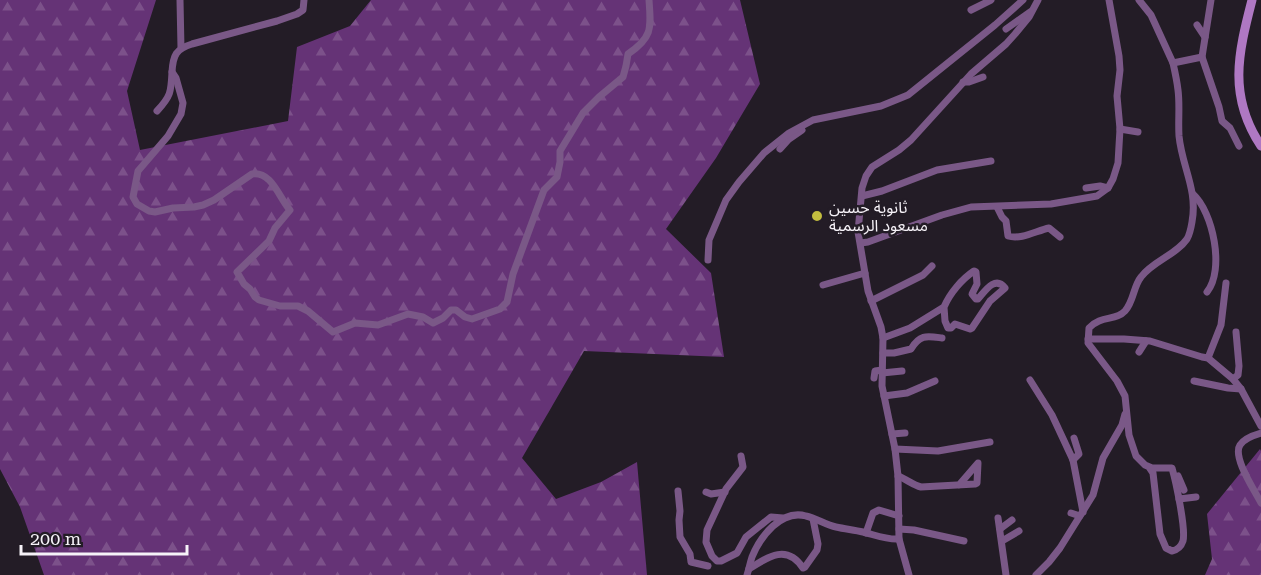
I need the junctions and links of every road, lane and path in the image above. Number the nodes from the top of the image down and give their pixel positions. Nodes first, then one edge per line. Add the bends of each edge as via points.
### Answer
1 (180, 0) edge
2 (304, 0) edge
3 (649, 0) edge
4 (991, 0) edge
5 (1023, 0) edge
6 (1038, 0) edge
7 (1109, 0) edge
8 (1139, 0) edge
9 (1211, 0) edge
10 (1252, 0) edge
11 (971, 10) dead end
12 (1032, 11) junction
13 (1197, 25) dead end
14 (1006, 29) dead end
15 (1206, 37) junction
16 (180, 48) junction
17 (1202, 57) junction
18 (1173, 63) junction
19 (172, 72) junction
20 (983, 77) dead end
21 (963, 82) junction
22 (157, 111) dead end
23 (813, 120) junction
24 (1120, 129) junction
25 (1138, 132) dead end
26 (1239, 146) dead end
27 (1261, 146) edge
28 (780, 149) dead end
29 (991, 161) dead end
30 (1086, 188) dead end
31 (1108, 188) junction
32 (1193, 194) junction
33 (861, 196) junction
34 (980, 207) junction
35 (997, 207) junction
36 (986, 214) dead end
37 (1060, 237) dead end
38 (861, 243) junction
39 (708, 260) dead end
40 (932, 266) dead end
41 (865, 273) junction
42 (1226, 283) dead end
43 (823, 285) dead end
44 (1207, 292) dead end
45 (871, 301) junction
46 (944, 307) junction
47 (1236, 332) dead end
48 (883, 338) junction
49 (942, 338) dead end
50 (1088, 339) junction
51 (1146, 341) junction
52 (1139, 352) dead end
53 (883, 353) junction
54 (1208, 358) junction
55 (902, 371) dead end
56 (882, 372) junction
57 (874, 378) dead end
58 (1233, 379) junction
59 (1030, 380) dead end
60 (935, 381) dead end
61 (1194, 381) dead end
62 (1241, 389) junction
63 (884, 396) junction
64 (1125, 426) junction
65 (1261, 426) edge
66 (905, 433) dead end
67 (1261, 433) edge
68 (892, 434) junction
69 (1074, 438) dead end
70 (990, 442) dead end
71 (895, 449) junction
72 (741, 456) dead end
73 (1073, 460) junction
74 (1149, 467) junction
75 (1173, 470) junction
76 (898, 476) junction
77 (959, 485) dead end
78 (1184, 490) dead end
79 (678, 491) dead end
80 (706, 492) dead end
81 (725, 492) junction
82 (1196, 497) dead end
83 (1179, 499) junction
84 (1261, 502) edge
85 (1071, 513) dead end
86 (1081, 514) junction
87 (899, 516) junction
88 (783, 518) junction
89 (998, 518) dead end
90 (813, 519) junction
91 (1012, 520) dead end
92 (899, 529) junction
93 (1000, 529) junction
94 (1019, 531) dead end
95 (866, 533) junction
96 (899, 539) junction
97 (964, 541) dead end
98 (1002, 541) junction
99 (717, 561) junction
100 (708, 566) junction
101 (748, 572) edge
102 (705, 574) edge
103 (909, 575) edge
104 (1006, 575) edge
105 (1036, 575) edge

1 - 16 street
2 - 16 street via 303,10 297,14
3 - 19 street via 650,29 642,44 628,54 622,77 583,113 560,151 557,177 544,190 513,274 507,302 500,309 472,319 456,310 434,323 408,314 388,323 355,323 333,332 298,306 259,300 237,272 269,241 290,210 269,180 259,173 204,205 154,212 137,204 133,197 138,171 181,114 183,104
4 - 11 street
5 - 23 street via 908,95 881,106
6 - 12 street
7 - 24 street via 1119,56
8 - 18 street via 1151,15
9 - 15 street
10 - 27 main road via 1240,53 1239,88 1245,115
12 - 14 street
12 - 21 street via 1006,44
13 - 15 street
15 - 17 street
16 - 19 street
17 - 18 street
17 - 26 street via 1222,121
18 - 32 street via 1179,136
19 - 22 street via 168,99
20 - 21 street
21 - 33 street via 906,144 872,167
23 - 28 street
23 - 39 street via 764,153 739,182 726,200 709,240
24 - 25 street
24 - 31 street via 1118,163
29 - 33 street via 943,166
30 - 31 street
31 - 35 street via 1096,196 1051,204
32 - 44 street via 1212,229 1214,278
32 - 50 street via 1187,239 1140,279 1122,314 1092,324
33 - 38 street
34 - 35 street
34 - 36 street
34 - 38 street via 942,215
35 - 37 street via 1012,238 1049,228
38 - 41 street
40 - 45 street via 923,275
41 - 43 street
41 - 45 street
42 - 54 street via 1221,325
45 - 48 street
46 - 46 street via 948,328 955,324 970,329 1005,288 996,283 976,299 972,294 978,279 974,271 962,279
46 - 48 street
47 - 58 street via 1239,366
48 - 53 street
49 - 53 street via 927,336 911,349
50 - 51 street
50 - 64 street via 1125,396
51 - 52 street
51 - 54 street
53 - 56 street
54 - 58 street
55 - 56 street
56 - 57 street via 875,371
56 - 63 street
58 - 62 street
59 - 73 street
60 - 63 street via 908,393
61 - 62 street
62 - 65 street
63 - 68 street
64 - 74 street via 1136,456
64 - 86 street via 1106,451 1093,495
66 - 68 street
67 - 84 street via 1244,440 1239,454
68 - 71 street
69 - 73 street via 1079,454
70 - 71 street via 938,451
71 - 76 street
72 - 81 street via 743,467 730,477
73 - 86 street
74 - 75 street
74 - 83 street via 1160,534 1166,548 1173,551 1183,541
75 - 78 street
75 - 83 street
76 - 77 street via 921,487
76 - 87 street
79 - 100 street via 680,537 691,562
80 - 81 street
81 - 99 street via 705,537
82 - 83 street
85 - 86 street
86 - 105 street via 1054,556
87 - 92 street
87 - 95 street via 879,510 873,513
88 - 90 street via 804,515
88 - 99 street via 771,517 746,537 737,553
88 - 101 street via 762,538
89 - 93 street
90 - 95 street
90 - 101 street via 818,544 805,567 791,556 776,554
91 - 93 street
92 - 96 street
92 - 97 street
93 - 98 street
94 - 98 street
95 - 96 street
96 - 103 street
98 - 104 street
99 - 100 street
100 - 102 street

